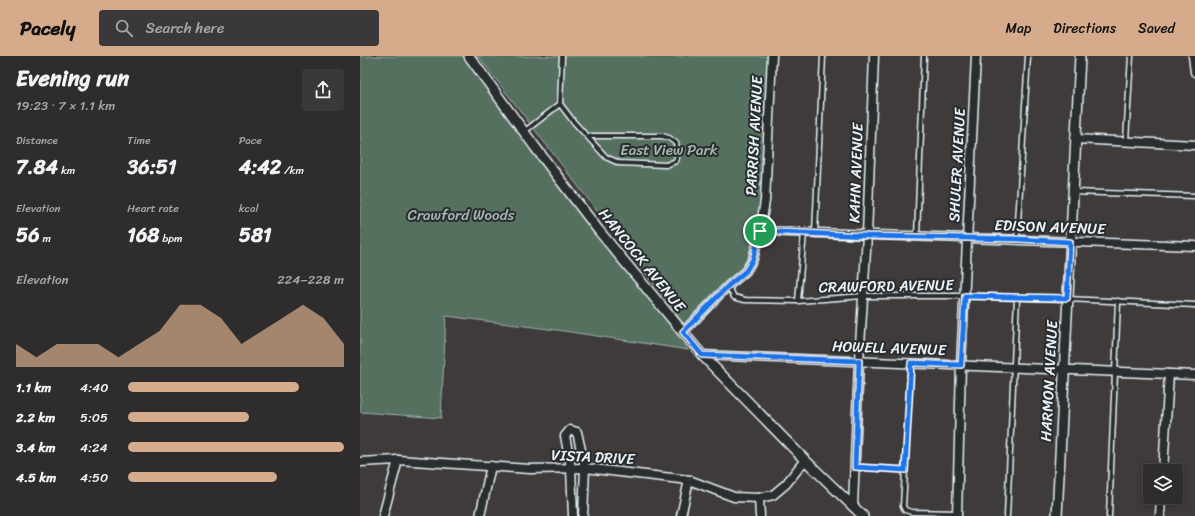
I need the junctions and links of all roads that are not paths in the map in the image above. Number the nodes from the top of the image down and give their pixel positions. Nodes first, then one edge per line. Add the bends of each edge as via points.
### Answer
1 (469, 56) edge
2 (562, 56) edge
3 (772, 56) edge
4 (823, 56) edge
5 (874, 56) edge
6 (924, 56) edge
7 (976, 56) edge
8 (1028, 56) edge
9 (1080, 56) edge
10 (1131, 56) edge
11 (1193, 56) edge
12 (1195, 72) edge
13 (560, 104) junction
14 (525, 131) junction
15 (587, 136) junction
16 (1075, 139) junction
17 (1126, 141) junction
18 (1195, 145) edge
19 (1072, 192) junction
20 (1195, 196) edge
21 (760, 231) junction
22 (804, 233) junction
23 (815, 234) junction
24 (867, 236) junction
25 (917, 236) junction
26 (967, 238) junction
27 (1017, 239) junction
28 (1070, 242) junction
29 (1195, 246) edge
30 (728, 286) junction
31 (863, 296) junction
32 (965, 296) junction
33 (1017, 298) junction
34 (1067, 298) junction
35 (798, 301) junction
36 (1118, 301) junction
37 (1195, 305) edge
38 (683, 332) junction
39 (702, 355) junction
40 (859, 361) junction
41 (911, 363) junction
42 (961, 365) junction
43 (1013, 367) junction
44 (1064, 369) junction
45 (1116, 372) junction
46 (1169, 374) junction
47 (1195, 375) edge
48 (398, 460) junction
49 (804, 460) junction
50 (360, 462) edge
51 (1163, 464) edge
52 (491, 466) junction
53 (855, 467) junction
54 (571, 468) junction
55 (585, 468) junction
56 (905, 470) junction
57 (689, 480) junction
58 (759, 498) junction
59 (1161, 504) edge
60 (853, 506) junction
61 (957, 515) edge
62 (383, 516) edge
63 (480, 516) edge
64 (573, 516) edge
65 (583, 516) edge
66 (681, 516) edge
67 (760, 516) edge
68 (863, 516) edge
69 (1007, 516) edge
70 (1056, 516) edge
71 (1109, 516) edge
72 (1160, 516) edge

1 - 14 street, HANCOCK AVENUE
2 - 13 lane
3 - 21 street, PARRISH AVENUE via 765,201
4 - 23 lane
5 - 24 street, KAHN AVENUE
6 - 25 lane
7 - 26 street, SHULER AVENUE
8 - 27 lane
9 - 16 street, HARMON AVENUE
10 - 17 lane
11 - 12 street
13 - 14 lane
13 - 15 lane
14 - 38 street, HANCOCK AVENUE via 598,231
15 - 15 lane via 606,157 620,163 666,165 676,161 678,153 676,143 662,136
16 - 17 street
16 - 19 street, HARMON AVENUE
17 - 18 street
19 - 20 lane
19 - 28 street, HARMON AVENUE
21 - 22 street, EDISON AVENUE
21 - 30 street, PARRISH AVENUE via 753,259 746,271
22 - 23 street, EDISON AVENUE
22 - 35 lane
23 - 24 street, EDISON AVENUE
24 - 25 street, EDISON AVENUE
24 - 31 street, KAHN AVENUE
25 - 26 street, EDISON AVENUE
26 - 27 street, EDISON AVENUE
26 - 32 street, SHULER AVENUE
27 - 28 street, EDISON AVENUE
28 - 29 street, EDISON AVENUE
28 - 34 street, HARMON AVENUE
30 - 35 lane, CRAWFORD AVENUE via 734,297 745,300
30 - 38 street, PARRISH AVENUE
31 - 32 lane, CRAWFORD AVENUE
31 - 35 lane, CRAWFORD AVENUE
31 - 40 street, KAHN AVENUE
32 - 33 lane, CRAWFORD AVENUE
32 - 42 street, SHULER AVENUE
33 - 34 lane, CRAWFORD AVENUE
33 - 43 lane
34 - 36 lane, CRAWFORD AVENUE
34 - 44 street, HARMON AVENUE
36 - 37 lane, CRAWFORD AVENUE
36 - 45 lane
38 - 39 street, HANCOCK AVENUE
39 - 40 street, HOWELL AVENUE
39 - 49 street, HANCOCK AVENUE
40 - 41 street, HOWELL AVENUE
40 - 53 street, KAHN AVENUE
41 - 42 street, HOWELL AVENUE
41 - 56 lane
42 - 43 street, HOWELL AVENUE
42 - 61 street, SHULER AVENUE
43 - 44 street, HOWELL AVENUE
43 - 69 lane
44 - 45 street, HOWELL AVENUE
44 - 70 street, HARMON AVENUE
45 - 46 street, HOWELL AVENUE
45 - 71 lane
46 - 47 street, HOWELL AVENUE
46 - 51 street
48 - 50 street, VISTA DRIVE
48 - 52 street, VISTA DRIVE
48 - 62 street
49 - 58 street, VISTA DRIVE via 786,484 773,495
49 - 60 street, HANCOCK AVENUE
52 - 54 street, VISTA DRIVE
52 - 63 street
53 - 56 lane
53 - 60 street, KAHN AVENUE
54 - 55 street, VISTA DRIVE
54 - 55 street via 565,436 570,430 578,432
54 - 64 street
55 - 57 street, VISTA DRIVE
55 - 65 street
56 - 61 lane via 905,510
57 - 58 street, VISTA DRIVE via 734,497
57 - 66 street
58 - 67 street
59 - 72 street
60 - 68 street, HANCOCK AVENUE

